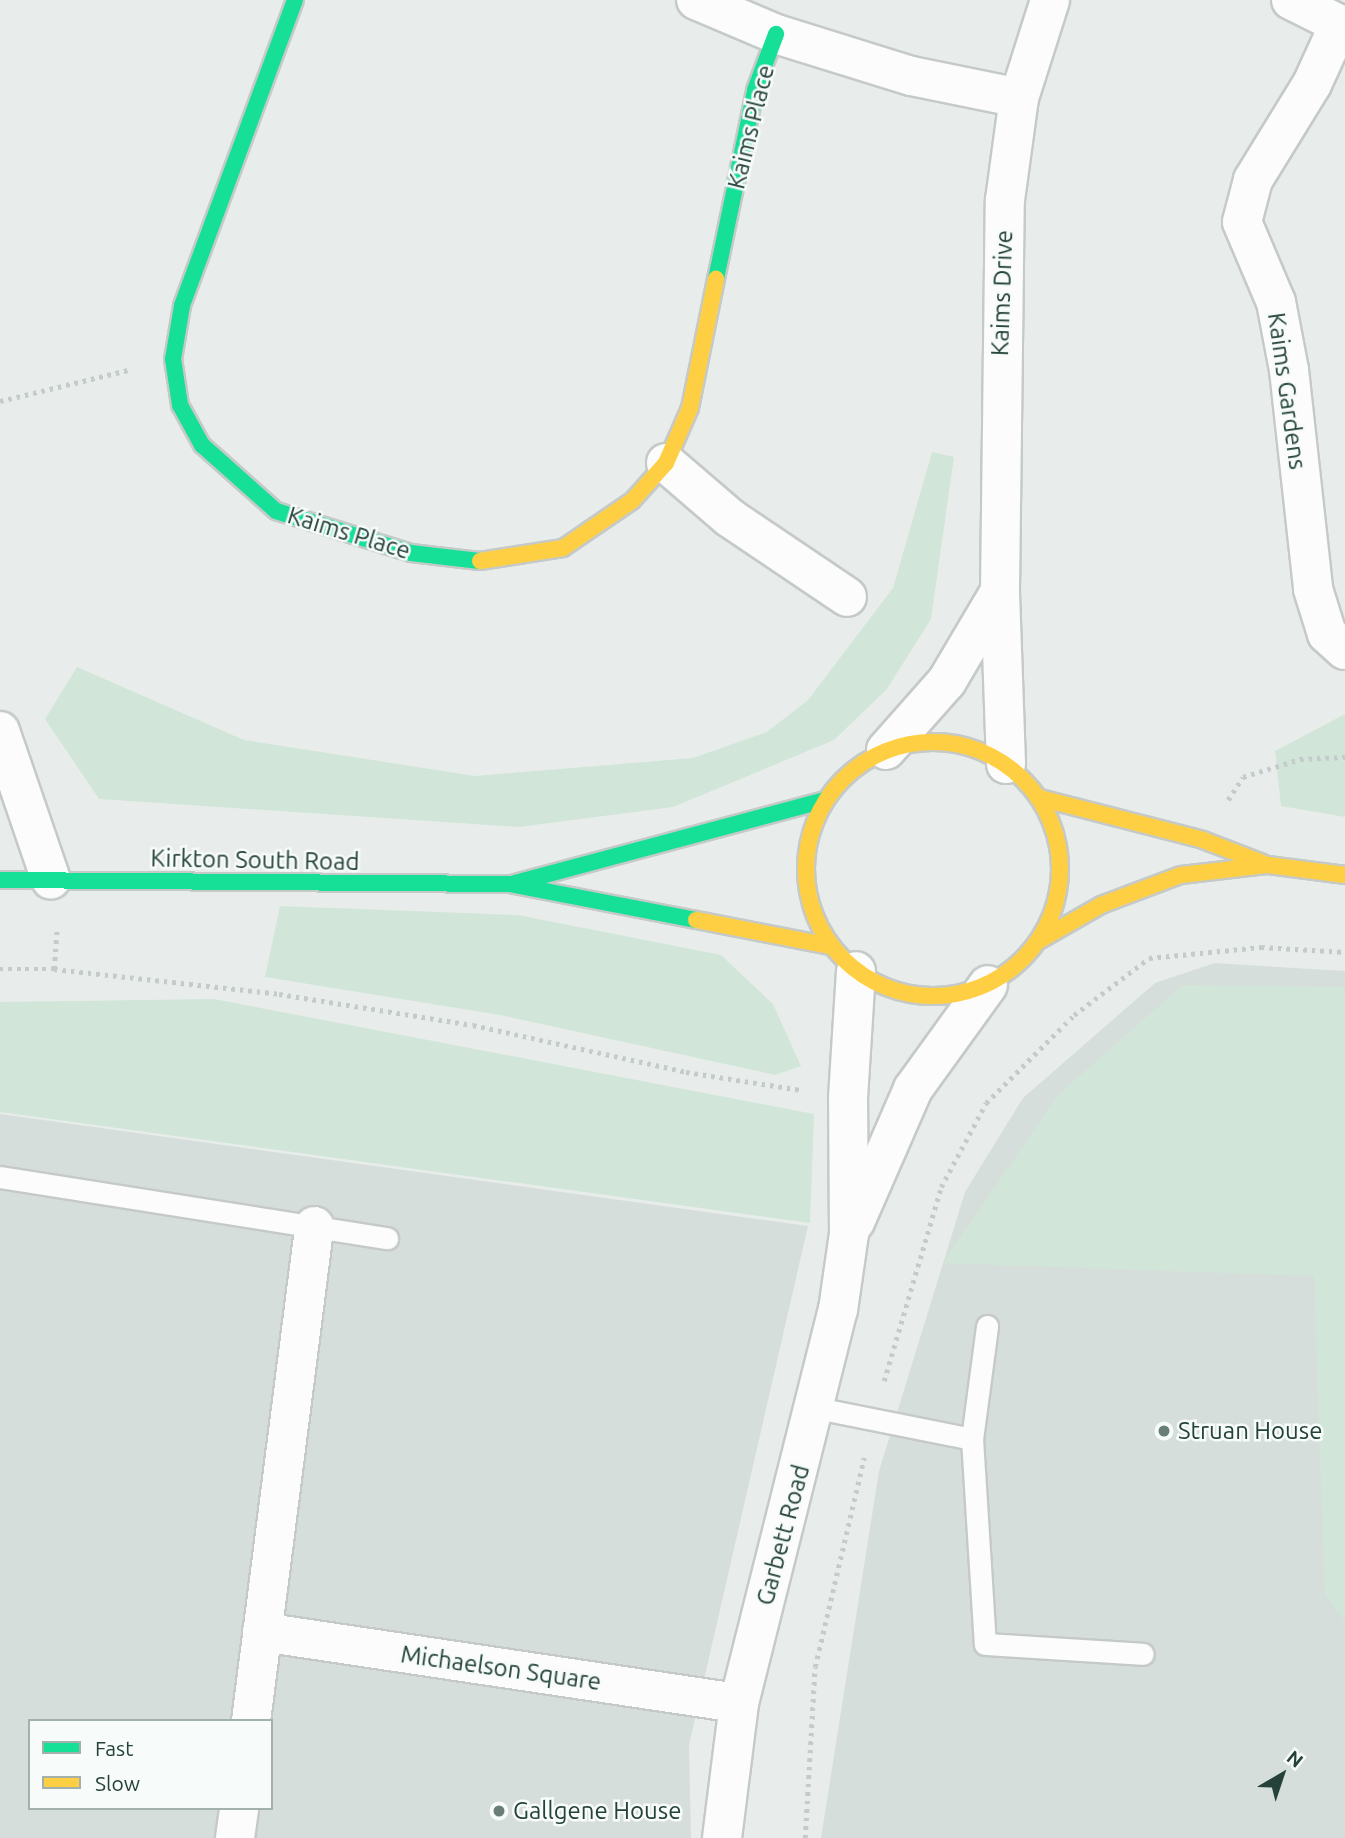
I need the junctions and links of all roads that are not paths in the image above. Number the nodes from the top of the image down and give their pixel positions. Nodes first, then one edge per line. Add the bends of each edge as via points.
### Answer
1 (295, 0) edge
2 (695, 0) edge
3 (1050, 0) edge
4 (1291, 0) edge
5 (1342, 26) edge
6 (776, 34) junction
7 (1018, 99) junction
8 (666, 464) junction
9 (1000, 591) junction
10 (847, 597) dead end
11 (1345, 650) edge
12 (0, 731) edge
13 (886, 750) junction
14 (1006, 764) junction
15 (1040, 798) junction
16 (824, 800) junction
17 (1268, 865) junction
18 (1345, 875) edge
19 (0, 880) edge
20 (51, 880) junction
21 (509, 884) junction
22 (1040, 940) junction
23 (843, 959) junction
24 (988, 985) junction
25 (0, 1177) edge
26 (314, 1227) junction
27 (849, 1234) junction
28 (387, 1238) dead end
29 (987, 1326) dead end
30 (817, 1408) junction
31 (972, 1439) junction
32 (262, 1632) junction
33 (1143, 1654) dead end
34 (739, 1703) junction
35 (251, 1719) edge
36 (239, 1810) edge
37 (235, 1838) edge
38 (722, 1838) edge

1 - 8 street, Kaims Place via 182,306 173,359 180,405 202,445 276,511 411,553 475,562 563,548 632,501
2 - 6 street, Kaims Place
3 - 7 street, Kaims Drive
4 - 5 street, Kaims Gardens
5 - 11 street, Kaims Gardens via 1253,180 1242,222 1276,302 1289,370 1313,589 1327,634
6 - 7 street, Kaims Place via 911,76
6 - 8 street, Kaims Place via 755,90 690,408
7 - 9 street, Kaims Drive via 1005,200 1000,306
8 - 10 street via 730,518
9 - 13 street via 947,681
9 - 14 street, Kaims Drive
12 - 20 street
13 - 14 street via 941,741 973,747
13 - 16 street via 854,768
14 - 15 street
15 - 17 street via 1203,840
15 - 22 street via 1055,830 1061,868 1052,917
16 - 21 street, Kirkton South Road
16 - 23 street via 810,832 805,878
17 - 18 street
17 - 22 street via 1181,875 1101,905
19 - 20 street, Kirkton South Road
20 - 21 street, Kirkton South Road
21 - 23 street, Kirkton South Road
22 - 24 street via 1012,970
23 - 24 street, Kirkton South Road via 912,995 946,996
23 - 27 street, Garbett Road
24 - 27 street, Garbett Road via 913,1089
25 - 26 lane
26 - 28 lane
26 - 32 street
27 - 30 street, Garbett Road
29 - 31 lane
30 - 31 lane
30 - 34 street, Garbett Road
31 - 33 lane via 985,1644
32 - 34 street, Michaelson Square
32 - 35 street
34 - 38 street, Garbett Road
36 - 37 street

